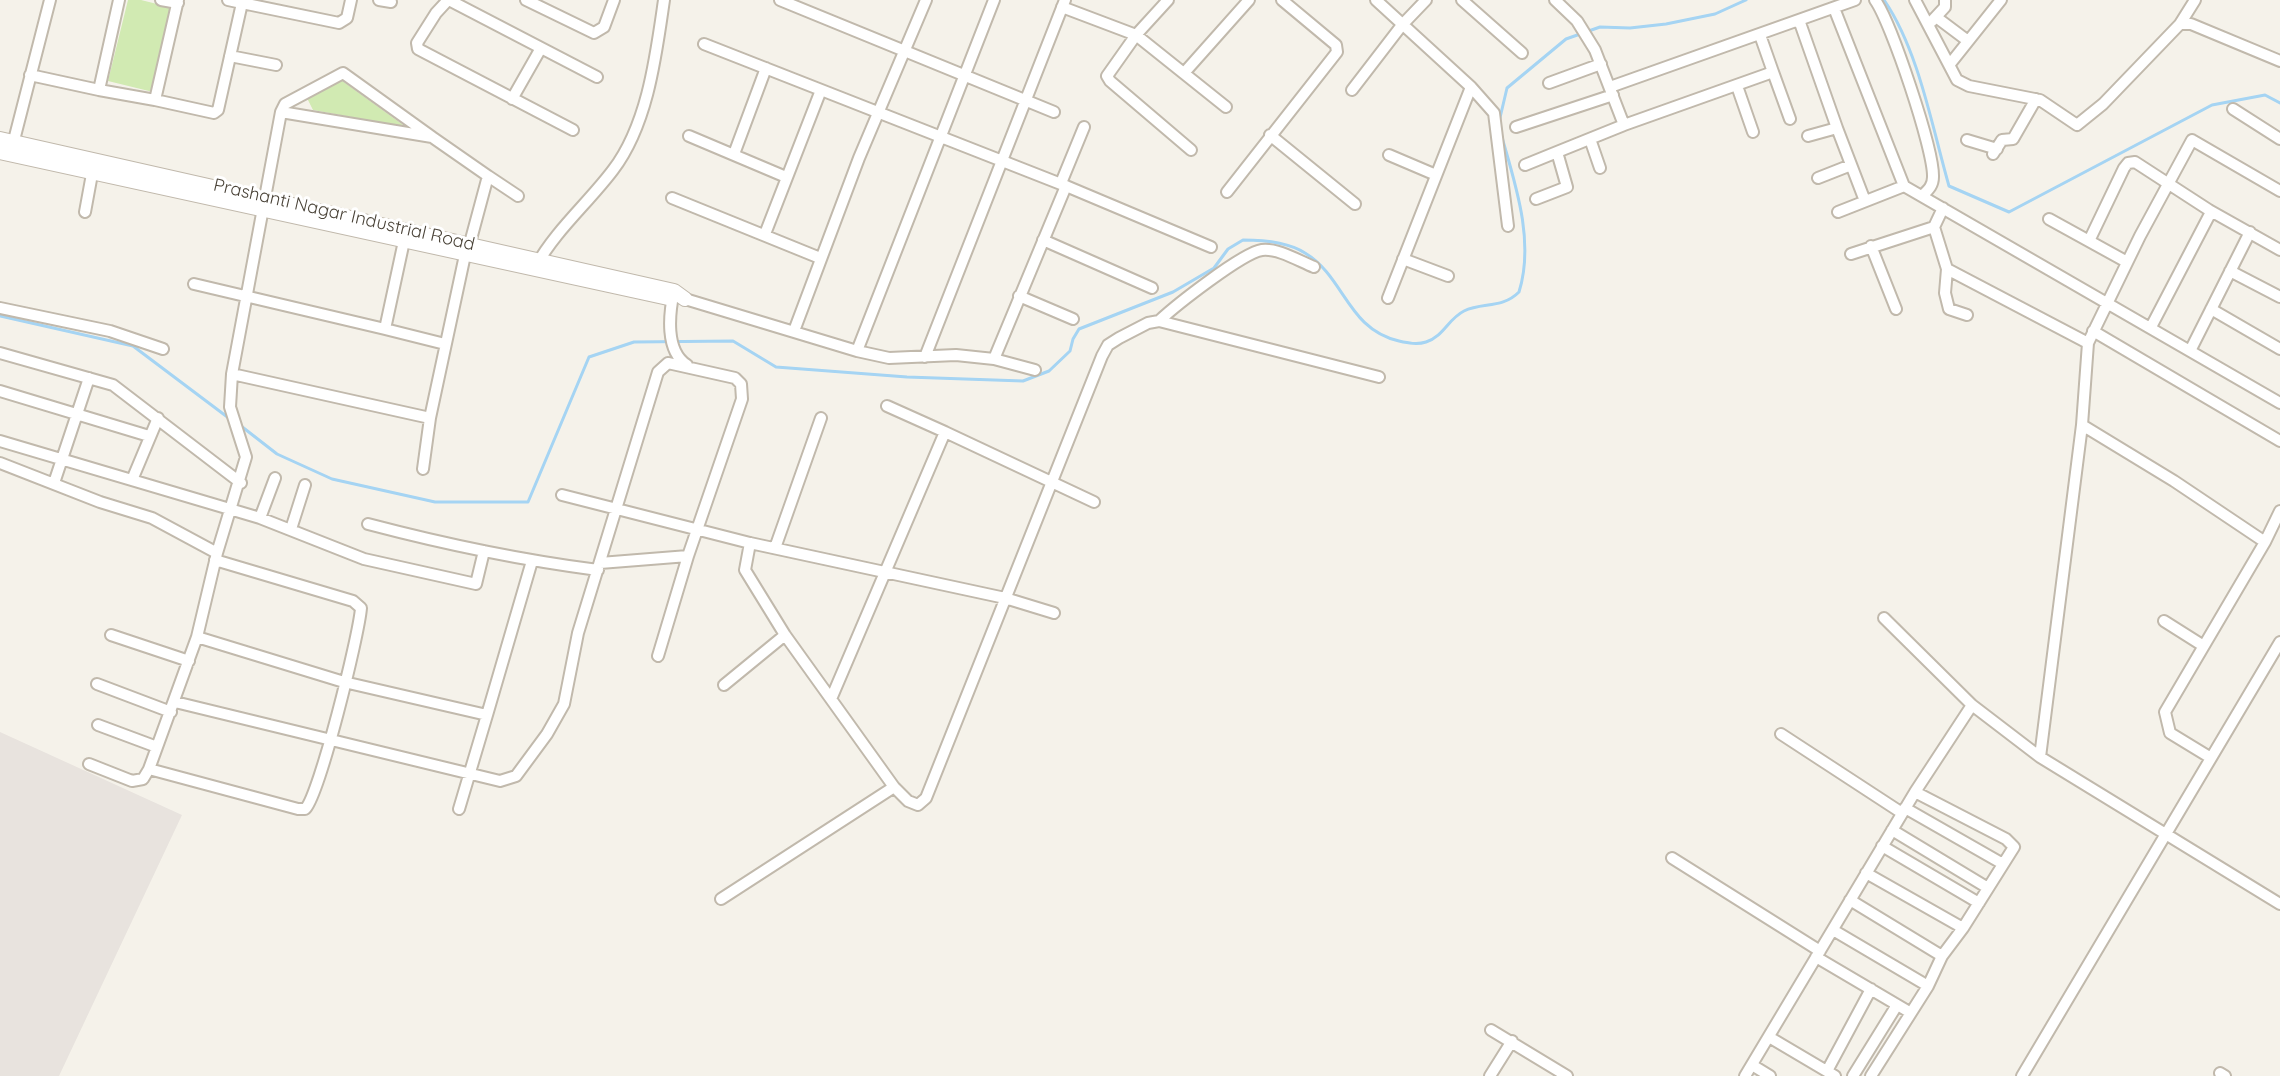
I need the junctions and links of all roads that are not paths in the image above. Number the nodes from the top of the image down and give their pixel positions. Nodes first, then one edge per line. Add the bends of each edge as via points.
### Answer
1 (50, 0) edge
2 (119, 0) edge
3 (161, 0) edge
4 (228, 0) edge
5 (351, 0) edge
6 (379, 0) edge
7 (449, 0) edge
8 (526, 0) edge
9 (614, 0) edge
10 (664, 0) edge
11 (780, 0) edge
12 (926, 0) edge
13 (994, 0) edge
14 (1168, 0) edge
15 (1249, 0) edge
16 (1376, 0) edge
17 (1426, 0) edge
18 (1462, 0) edge
19 (1555, 0) edge
20 (1855, 0) edge
21 (1875, 0) edge
22 (1915, 0) edge
23 (1945, 0) edge
24 (2001, 0) edge
25 (2195, 0) edge
26 (1285, 1) edge
27 (178, 2) edge
28 (391, 2) dead end
29 (242, 3) junction
30 (1064, 3) edge
31 (1834, 8) junction
32 (1936, 17) junction
33 (1799, 20) junction
34 (2180, 24) junction
35 (1402, 25) junction
36 (1928, 25) junction
37 (1136, 35) junction
38 (1760, 35) junction
39 (1968, 41) junction
40 (704, 44) dead end
41 (541, 48) junction
42 (906, 50) junction
43 (1522, 52) dead end
44 (230, 56) junction
45 (2280, 61) edge
46 (1601, 64) junction
47 (1950, 64) junction
48 (276, 65) dead end
49 (766, 68) junction
50 (1773, 72) junction
51 (1184, 73) junction
52 (30, 75) junction
53 (965, 76) junction
54 (597, 77) dead end
55 (1549, 83) dead end
56 (1737, 86) junction
57 (1471, 87) junction
58 (99, 90) junction
59 (821, 90) junction
60 (1352, 90) dead end
61 (1611, 91) junction
62 (512, 99) junction
63 (2037, 99) junction
64 (155, 100) junction
65 (1026, 100) junction
66 (1226, 107) dead end
67 (2233, 109) dead end
68 (281, 112) junction
69 (880, 112) junction
70 (1054, 112) dead end
71 (1790, 119) dead end
72 (1624, 125) junction
73 (1084, 127) dead end
74 (1516, 127) dead end
75 (1837, 128) junction
76 (573, 130) dead end
77 (1754, 132) dead end
78 (1270, 135) junction
79 (689, 136) dead end
80 (941, 136) junction
81 (1808, 136) dead end
82 (432, 137) junction
83 (1590, 139) junction
84 (2280, 139) edge
85 (1967, 140) dead end
86 (6, 147) edge
87 (1191, 150) dead end
88 (1557, 152) junction
89 (734, 154) junction
90 (1389, 155) dead end
91 (1002, 160) junction
92 (1525, 165) dead end
93 (1851, 165) junction
94 (1600, 168) dead end
95 (92, 174) junction
96 (1436, 175) junction
97 (488, 176) junction
98 (786, 177) junction
99 (1818, 178) dead end
100 (2169, 183) junction
101 (1063, 185) junction
102 (1904, 186) junction
103 (2280, 191) edge
104 (1227, 192) dead end
105 (518, 196) dead end
106 (1922, 196) junction
107 (672, 198) dead end
108 (1536, 199) dead end
109 (1865, 201) junction
110 (264, 203) junction
111 (1355, 204) dead end
112 (1943, 208) junction
113 (85, 212) dead end
114 (1838, 212) dead end
115 (2211, 212) junction
116 (2049, 219) dead end
117 (1508, 226) dead end
118 (1934, 227) junction
119 (2250, 232) junction
120 (765, 234) junction
121 (1043, 240) junction
122 (2089, 241) junction
123 (404, 242) junction
124 (1871, 246) junction
125 (1211, 247) dead end
126 (467, 249) junction
127 (2280, 250) edge
128 (1851, 254) dead end
129 (820, 258) junction
130 (1403, 259) junction
131 (2127, 262) junction
132 (537, 264) junction
133 (1314, 267) dead end
134 (1947, 270) junction
135 (2230, 270) junction
136 (1448, 276) dead end
137 (194, 284) dead end
138 (1152, 288) dead end
139 (245, 296) junction
140 (677, 296) junction
141 (1019, 296) junction
142 (2280, 297) edge
143 (1388, 298) dead end
144 (2107, 301) junction
145 (0, 308) edge
146 (1896, 309) dead end
147 (2211, 309) junction
148 (1966, 315) dead end
149 (1073, 319) dead end
150 (1159, 321) junction
151 (2151, 327) junction
152 (385, 329) junction
153 (794, 331) junction
154 (2093, 331) junction
155 (2088, 343) junction
156 (445, 344) junction
157 (163, 349) dead end
158 (2191, 349) junction
159 (2280, 349) edge
160 (857, 351) junction
161 (1, 355) edge
162 (925, 357) junction
163 (993, 359) junction
164 (687, 366) junction
165 (1035, 370) dead end
166 (232, 374) junction
167 (1379, 376) dead end
168 (89, 378) junction
169 (0, 391) edge
170 (2280, 403) edge
171 (887, 406) dead end
172 (76, 414) junction
173 (158, 418) junction
174 (430, 418) junction
175 (821, 418) dead end
176 (2082, 425) junction
177 (945, 432) junction
178 (149, 436) junction
179 (0, 441) edge
180 (2280, 441) edge
181 (61, 459) junction
182 (0, 463) edge
183 (423, 469) dead end
184 (274, 478) dead end
185 (132, 480) junction
186 (54, 483) junction
187 (241, 483) junction
188 (1050, 483) junction
189 (305, 485) dead end
190 (562, 495) dead end
191 (1094, 502) dead end
192 (617, 509) junction
193 (231, 510) junction
194 (2280, 511) edge
195 (260, 518) junction
196 (368, 524) dead end
197 (291, 529) junction
198 (697, 530) junction
199 (2265, 542) junction
200 (750, 543) junction
201 (775, 548) junction
202 (484, 551) junction
203 (216, 556) junction
204 (688, 556) junction
205 (532, 561) junction
206 (599, 566) junction
207 (886, 574) junction
208 (1005, 598) junction
209 (1054, 613) dead end
210 (1884, 618) dead end
211 (2164, 621) dead end
212 (111, 635) dead end
213 (785, 635) junction
214 (196, 637) junction
215 (2280, 642) edge
216 (2202, 645) junction
217 (658, 656) dead end
218 (189, 661) junction
219 (344, 682) junction
220 (97, 684) dead end
221 (724, 685) dead end
222 (831, 699) junction
223 (1972, 705) junction
224 (173, 707) junction
225 (487, 715) junction
226 (98, 725) dead end
227 (1781, 734) dead end
228 (331, 739) junction
229 (157, 747) junction
230 (2040, 757) junction
231 (2211, 758) junction
232 (89, 764) dead end
233 (149, 769) junction
234 (470, 772) junction
235 (894, 787) junction
236 (1915, 792) junction
237 (459, 809) dead end
238 (1904, 811) junction
239 (1892, 830) junction
240 (2167, 833) junction
241 (1882, 846) junction
242 (1672, 858) dead end
243 (2003, 864) junction
244 (1866, 873) junction
245 (1988, 888) junction
246 (721, 899) dead end
247 (1850, 900) junction
248 (1979, 903) junction
249 (2280, 904) edge
250 (1963, 928) junction
251 (1833, 930) junction
252 (1818, 954) junction
253 (1942, 956) junction
254 (1928, 986) junction
255 (1871, 988) junction
256 (1897, 1005) junction
257 (1911, 1013) junction
258 (1491, 1030) dead end
259 (1769, 1037) junction
260 (1512, 1041) junction
261 (1752, 1065) junction
262 (1831, 1074) edge
263 (1490, 1076) edge
264 (1567, 1076) edge
265 (1745, 1076) edge
266 (1770, 1076) edge
267 (1853, 1076) edge
268 (1872, 1076) edge
269 (2022, 1076) edge

1 - 52 street
2 - 58 street
3 - 27 street
4 - 29 street
5 - 29 street via 347,18 339,23
6 - 28 street
7 - 41 street
7 - 62 street via 417,43 418,49
8 - 9 street via 594,33 604,27
10 - 132 street via 652,69 629,146
11 - 42 street
12 - 42 street
13 - 53 street
14 - 37 street
15 - 51 street
16 - 35 street
17 - 35 street
18 - 43 street
19 - 46 street via 1578,21
20 - 31 street
21 - 106 street via 1897,51 1934,174 1930,189
22 - 36 street
23 - 32 street via 1945,7
24 - 39 street
25 - 34 street
26 - 78 street via 1338,49
27 - 64 street
29 - 44 street
30 - 37 street
30 - 65 street
31 - 33 street
31 - 102 street
32 - 36 street
32 - 39 street
33 - 38 street
33 - 75 street
34 - 45 street via 2191,24
34 - 63 street via 2078,125
35 - 57 street
35 - 60 street
36 - 47 street
37 - 51 street
37 - 87 street via 1107,76
38 - 50 street
38 - 61 street
39 - 47 street
40 - 49 street
41 - 54 street
41 - 62 street
42 - 53 street
42 - 69 street
44 - 48 street
44 - 64 street via 216,113
46 - 55 street
46 - 61 street
47 - 63 street via 1957,80 1968,86
49 - 59 street
49 - 89 street
50 - 56 street
50 - 71 street
51 - 66 street
52 - 58 street
52 - 86 street
53 - 65 street
53 - 80 street
56 - 72 street
56 - 77 street
57 - 96 street
57 - 117 street via 1494,112
58 - 64 street
59 - 69 street
59 - 98 street
61 - 72 street
61 - 74 street
62 - 76 street
63 - 85 street via 2013,139 2002,140 1995,152
65 - 70 street
65 - 91 street
67 - 84 street
68 - 82 street
68 - 82 street via 285,104 343,74
68 - 110 street
69 - 80 street
69 - 129 street
72 - 83 street
73 - 101 street
75 - 81 street
75 - 93 street
78 - 104 street
78 - 111 street
79 - 89 street
80 - 91 street
80 - 160 street
82 - 97 street
83 - 88 street
83 - 94 street
86 - 95 street, Prashanti Nagar Industrial Road
86 - 110 street, Prashanti Nagar Industrial Road
88 - 92 street
88 - 108 street via 1567,187
89 - 98 street
90 - 96 street
91 - 101 street
91 - 162 street
93 - 99 street
93 - 109 street
95 - 110 street, Prashanti Nagar Industrial Road
95 - 113 street
96 - 130 street
97 - 105 street
97 - 126 street
98 - 120 street
100 - 103 street via 2192,140
100 - 115 street
100 - 122 street via 2135,162 2128,163
100 - 131 street
101 - 121 street
101 - 125 street
102 - 106 street
102 - 109 street
106 - 112 street
107 - 120 street
109 - 114 street
110 - 123 street, Prashanti Nagar Industrial Road
110 - 126 street, Prashanti Nagar Industrial Road
110 - 139 street
112 - 118 street
112 - 144 street
115 - 119 street
115 - 151 street
116 - 122 street
118 - 124 street
118 - 134 street
119 - 127 street
119 - 135 street
120 - 129 street
121 - 138 street
121 - 141 street
122 - 131 street
123 - 126 street, Prashanti Nagar Industrial Road
123 - 152 street
124 - 128 street
124 - 146 street
126 - 132 street, Prashanti Nagar Industrial Road
126 - 156 street
129 - 153 street
130 - 136 street
130 - 143 street
131 - 144 street
132 - 140 street, Prashanti Nagar Industrial Road
133 - 150 street via 1274,251 1257,251 1179,302
134 - 148 street via 1945,293 1949,309
134 - 155 street
135 - 142 street
135 - 147 street
137 - 139 street
139 - 152 street
139 - 166 street
140 - 153 street, Prashanti Nagar Industrial Road
140 - 164 street via 670,316 674,350 678,360
141 - 149 street
141 - 163 street
144 - 151 street
144 - 154 street
145 - 157 street via 110,331
147 - 158 street
147 - 159 street
150 - 167 street
150 - 188 street via 1108,345
151 - 158 street
152 - 156 street
153 - 160 street, Prashanti Nagar Industrial Road
154 - 155 street
154 - 180 street
155 - 176 street
156 - 174 street
158 - 170 street
160 - 162 street, Prashanti Nagar Industrial Road via 889,358
161 - 168 street
162 - 163 street, Prashanti Nagar Industrial Road
163 - 165 street, Prashanti Nagar Industrial Road
164 - 192 street via 668,363 660,368
164 - 198 street via 735,378 742,391
166 - 174 street
166 - 187 street via 232,414 246,457
168 - 172 street
168 - 173 street via 113,385
169 - 172 street
171 - 177 street
172 - 178 street
172 - 181 street
173 - 178 street
173 - 187 street
174 - 183 street
175 - 201 street
176 - 199 street
176 - 230 street
177 - 188 street
177 - 207 street
178 - 185 street
179 - 181 street
181 - 185 street
181 - 186 street
182 - 186 street
184 - 195 street
185 - 193 street
186 - 203 street via 152,518
187 - 193 street
188 - 191 street
188 - 208 street
189 - 197 street
190 - 192 street
192 - 198 street
192 - 206 street
193 - 195 street
193 - 203 street
194 - 199 street
195 - 197 street
196 - 202 street
197 - 202 street via 364,559 475,584
198 - 200 street
198 - 204 street
199 - 216 street
200 - 201 street
200 - 213 street via 745,570
201 - 207 street
202 - 205 street
203 - 214 street
203 - 219 street via 358,604 360,614
204 - 206 street
204 - 217 street
205 - 206 street
205 - 225 street
206 - 234 street via 564,704 548,734 509,780
207 - 208 street
207 - 222 street
208 - 209 street
208 - 235 street via 926,798 918,805
210 - 223 street
211 - 216 street
212 - 218 street
213 - 221 street
213 - 222 street
214 - 218 street
214 - 219 street
215 - 231 street
216 - 231 street via 2165,712 2170,733
218 - 224 street
219 - 225 street
219 - 228 street
220 - 224 street
222 - 235 street
223 - 230 street
223 - 236 street
224 - 228 street
224 - 229 street
225 - 234 street
226 - 229 street
227 - 238 street
228 - 233 street via 313,798 305,809
228 - 234 street
229 - 233 street
230 - 240 street
231 - 240 street
232 - 233 street via 132,781 143,779
234 - 237 street
235 - 246 street
236 - 238 street
236 - 243 street via 2006,839 2014,847
238 - 239 street
238 - 243 street
239 - 241 street
239 - 245 street
240 - 249 street
240 - 269 street
241 - 244 street
241 - 248 street
242 - 252 street
243 - 245 street
244 - 247 street
244 - 250 street
245 - 248 street
247 - 251 street
247 - 253 street
248 - 250 street
250 - 253 street
251 - 252 street
251 - 254 street
252 - 255 street
252 - 259 street
253 - 254 street
254 - 257 street
255 - 256 street
255 - 262 street
256 - 257 street
256 - 267 street
257 - 268 street
258 - 260 street
259 - 261 street
259 - 262 street
260 - 263 street
260 - 264 street
261 - 265 street
261 - 266 street

